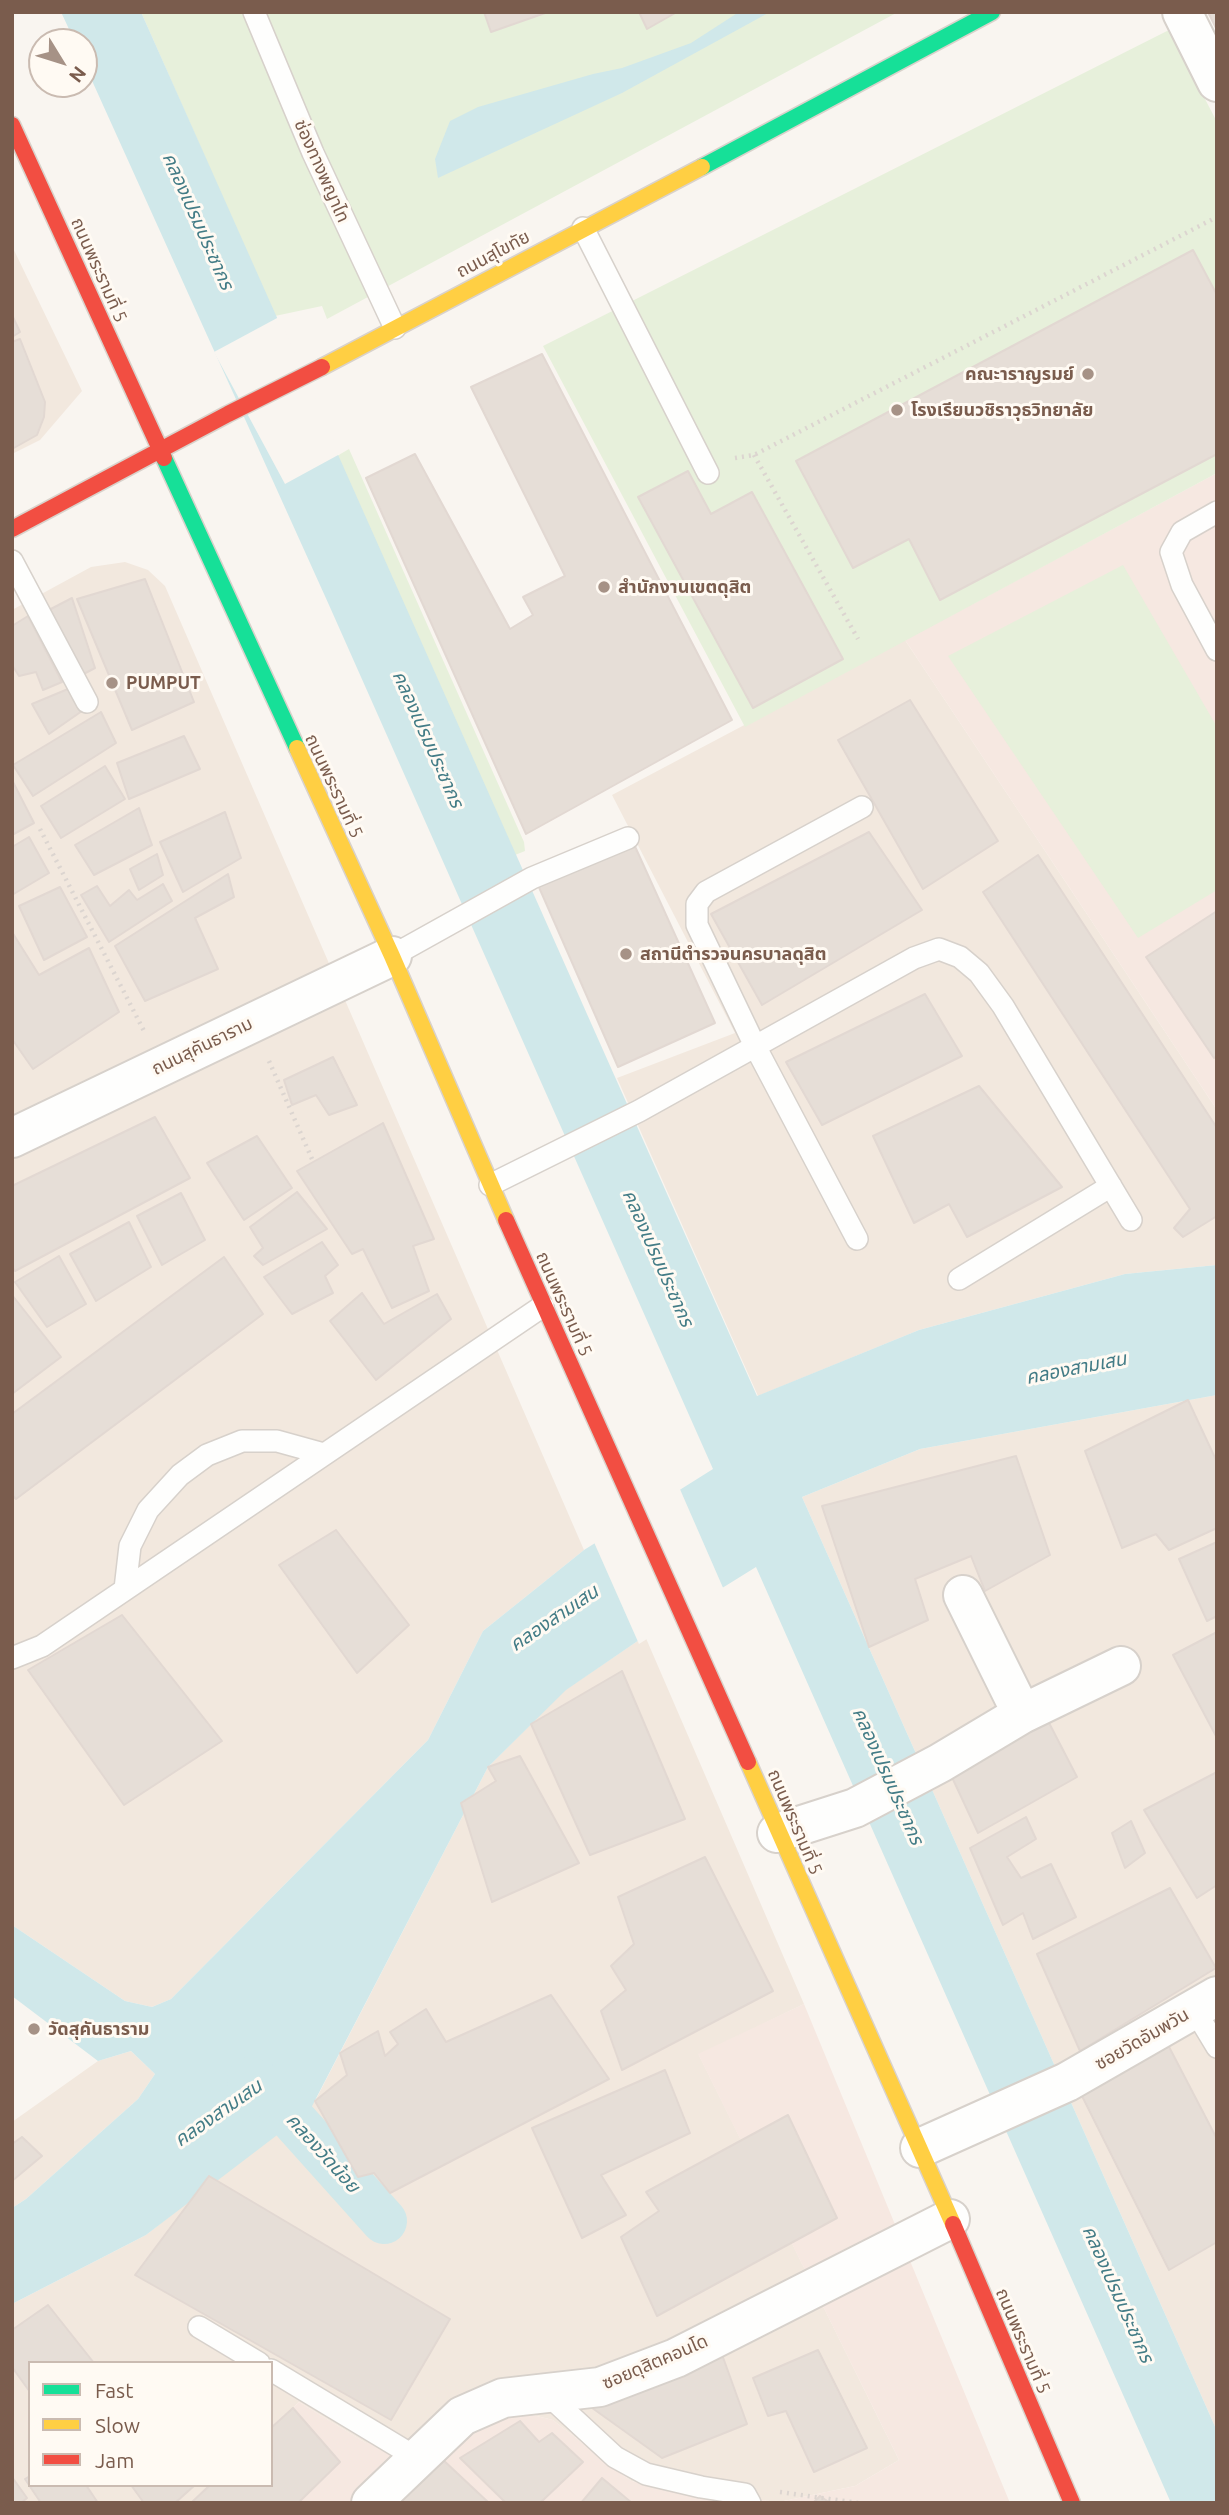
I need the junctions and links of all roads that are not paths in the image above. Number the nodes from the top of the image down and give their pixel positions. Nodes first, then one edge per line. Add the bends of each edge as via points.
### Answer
1 (254, 12) edge
2 (992, 12) edge
3 (1182, 12) edge
4 (1217, 82) edge
5 (12, 125) edge
6 (583, 228) junction
7 (395, 328) junction
8 (160, 452) junction
9 (706, 468) road end
10 (1217, 512) edge
11 (12, 528) edge
12 (12, 561) edge
13 (1217, 650) edge
14 (87, 702) dead end
15 (862, 807) dead end
16 (628, 838) dead end
17 (392, 956) junction
18 (755, 1046) junction
19 (12, 1138) edge
20 (489, 1185) junction
21 (1111, 1186) junction
22 (1131, 1220) dead end
23 (857, 1239) dead end
24 (960, 1279) dead end
25 (543, 1306) junction
26 (324, 1454) junction
27 (125, 1589) junction
28 (963, 1595) dead end
29 (12, 1658) edge
30 (1121, 1666) dead end
31 (1022, 1714) junction
32 (772, 1818) junction
33 (1206, 2003) edge
34 (1217, 2047) edge
35 (920, 2148) junction
36 (950, 2219) junction
37 (199, 2327) dead end
38 (256, 2361) edge
39 (273, 2371) edge
40 (547, 2394) junction
41 (417, 2458) junction
42 (747, 2498) edge
43 (371, 2503) edge
44 (1072, 2503) edge

1 - 7 lane, ช่องทางพญาไท via 313,153
2 - 6 main road, ถนนสุโขทัย
3 - 4 street
5 - 8 main road, ถนนพระรามที่ 5
6 - 7 main road, ถนนสุโขทัย
6 - 9 lane
7 - 8 main road, ถนนสุโขทัย
8 - 11 main road, ถนนสุโขทัย
8 - 17 main road, ถนนพระรามที่ 5
10 - 13 lane via 1182,532 1171,552 1182,585
12 - 14 lane
15 - 18 lane via 706,892 697,904 698,925
16 - 17 lane via 532,878
17 - 19 street, ถนนสุคันธาราม
17 - 20 main road, ถนนพระรามที่ 5
18 - 20 lane via 639,1111
18 - 21 lane via 914,958 939,949 960,957 979,973 1003,1006
18 - 23 lane
20 - 25 main road, ถนนพระรามที่ 5
21 - 22 lane
21 - 24 lane
25 - 26 lane
25 - 32 main road, ถนนพระรามที่ 5
26 - 27 lane
26 - 27 lane via 277,1440 242,1441 207,1455 180,1475 148,1510 130,1546
27 - 29 lane via 42,1646
28 - 31 street
30 - 31 street
31 - 32 street via 855,1808
32 - 35 main road, ถนนพระรามที่ 5
33 - 34 lane
33 - 35 street, ซอยวัดอัมพวัน via 1067,2082
35 - 36 main road, ถนนพระรามที่ 5
36 - 40 street, ซอยดุสิตคอนโด via 676,2358 600,2387
36 - 44 main road, ถนนพระรามที่ 5
37 - 38 lane
39 - 41 lane
40 - 41 street, ซอยดุสิตคอนโด via 503,2398 462,2416
40 - 42 lane via 615,2456 646,2474
41 - 43 street, ซอยดุสิตคอนโด

